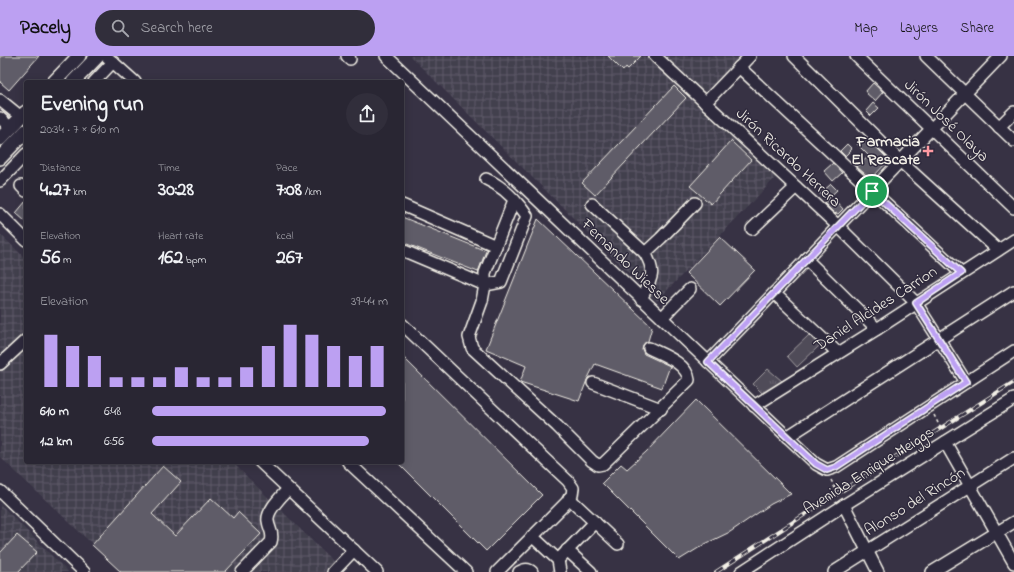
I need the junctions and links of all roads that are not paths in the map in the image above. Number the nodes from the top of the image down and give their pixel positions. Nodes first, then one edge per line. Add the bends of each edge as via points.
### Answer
1 (79, 56) edge
2 (98, 56) edge
3 (386, 56) edge
4 (656, 56) edge
5 (750, 56) edge
6 (794, 56) edge
7 (856, 56) edge
8 (1001, 56) edge
9 (928, 57) edge
10 (110, 59) edge
11 (739, 67) junction
12 (56, 80) edge
13 (75, 80) edge
14 (95, 80) edge
15 (133, 80) edge
16 (965, 94) junction
17 (0, 100) edge
18 (705, 103) junction
19 (1014, 112) edge
20 (23, 114) edge
21 (0, 118) edge
22 (999, 127) junction
23 (11, 128) junction
24 (931, 128) junction
25 (24, 133) edge
26 (0, 139) edge
27 (1014, 141) edge
28 (24, 156) edge
29 (0, 158) edge
30 (900, 161) junction
31 (486, 179) dead end
32 (0, 181) edge
33 (796, 187) junction
34 (872, 191) junction
35 (514, 200) junction
36 (695, 203) dead end
37 (592, 204) dead end
38 (404, 206) edge
39 (1014, 208) edge
40 (0, 214) edge
41 (838, 226) junction
42 (752, 229) dead end
43 (24, 238) edge
44 (1014, 240) edge
45 (496, 246) junction
46 (998, 250) junction
47 (404, 251) edge
48 (645, 253) junction
49 (806, 259) junction
50 (961, 273) junction
51 (485, 285) junction
52 (690, 289) dead end
53 (1014, 291) edge
54 (774, 293) junction
55 (641, 299) junction
56 (916, 303) junction
57 (662, 318) junction
58 (404, 326) edge
59 (877, 329) junction
60 (938, 339) junction
61 (24, 342) edge
62 (649, 348) dead end
63 (1014, 351) edge
64 (838, 353) junction
65 (708, 362) junction
66 (0, 364) edge
67 (966, 382) junction
68 (593, 383) dead end
69 (1014, 398) edge
70 (754, 406) junction
71 (661, 409) junction
72 (787, 437) junction
73 (945, 442) junction
74 (1014, 458) edge
75 (262, 464) edge
76 (350, 464) edge
77 (970, 486) junction
78 (288, 489) junction
79 (0, 492) edge
80 (569, 498) junction
81 (844, 505) junction
82 (595, 522) junction
83 (1014, 522) edge
84 (996, 533) junction
85 (532, 536) junction
86 (618, 544) dead end
87 (354, 550) junction
88 (567, 550) junction
89 (866, 551) junction
90 (558, 560) junction
91 (1014, 563) edge
92 (84, 572) edge
93 (242, 572) edge
94 (333, 572) edge
95 (377, 572) edge
96 (466, 572) edge
97 (497, 572) edge
98 (519, 572) edge
99 (532, 572) edge
100 (560, 572) edge
101 (591, 572) edge
102 (741, 572) edge
103 (834, 572) edge
104 (878, 572) edge
105 (932, 572) edge

1 - 12 main road
2 - 13 main road
3 - 55 street, Fernando Wiesse
4 - 18 street, Jirón Ricardo Herrera
5 - 11 street
6 - 30 street
7 - 24 street, Jirón José Olaya
8 - 16 street
9 - 16 street
10 - 14 street
10 - 15 street
11 - 18 street
11 - 34 street
16 - 22 street
16 - 24 street
17 - 20 street
18 - 33 street, Jirón Ricardo Herrera
19 - 22 street
20 - 23 main road
21 - 23 street
22 - 27 street
23 - 26 main road
24 - 30 street
24 - 39 street, Jirón José Olaya
25 - 29 main road
28 - 32 street
30 - 34 street
30 - 46 street
31 - 35 street
33 - 41 street, Jirón Ricardo Herrera
33 - 42 street
34 - 41 street
34 - 50 street
35 - 45 street
35 - 51 street via 527,218 501,282
36 - 48 street
37 - 48 street
38 - 45 street
40 - 43 street
41 - 49 street
41 - 56 street, Jirón Ricardo Herrera
44 - 46 street, Daniel Alcides Carrion
45 - 51 street via 485,273
46 - 50 street, Daniel Alcides Carrion
47 - 51 street
48 - 55 street via 651,264 652,276
49 - 54 street
49 - 59 street
50 - 56 street, Daniel Alcides Carrion
51 - 71 street via 469,337 472,348 598,466
52 - 57 street
53 - 60 street
54 - 64 street
54 - 65 street
55 - 57 street, Fernando Wiesse
56 - 59 street, Daniel Alcides Carrion
56 - 60 street, Jirón Ricardo Herrera
57 - 65 street, Fernando Wiesse
58 - 80 street via 568,481 573,488
59 - 64 street, Daniel Alcides Carrion
60 - 67 street, Jirón Ricardo Herrera
60 - 72 street
61 - 66 street
62 - 71 street via 678,362 689,378
63 - 67 street
64 - 70 street, Daniel Alcides Carrion
65 - 70 street, Fernando Wiesse
67 - 72 street, Fernando Wiesse via 836,467 827,470 816,464
68 - 71 street
69 - 73 street, Avenida Enrique Meiggs
70 - 72 street, Fernando Wiesse
73 - 77 street
73 - 81 street, Avenida Enrique Meiggs
74 - 77 street, Alonso del Rincón
75 - 78 street
76 - 96 street
77 - 84 street
77 - 89 street, Alonso del Rincón
78 - 87 street
78 - 93 street via 268,514 273,536 271,542
79 - 92 street
80 - 82 street
80 - 85 street
81 - 89 street
81 - 102 street, Avenida Enrique Meiggs
82 - 86 street
82 - 88 street
83 - 84 street
84 - 91 street
84 - 105 street
85 - 90 street
85 - 97 street
87 - 94 street
87 - 95 street
88 - 90 street
88 - 101 street
89 - 103 street, Alonso del Rincón
89 - 104 street
90 - 100 street
98 - 99 street via 524,569

